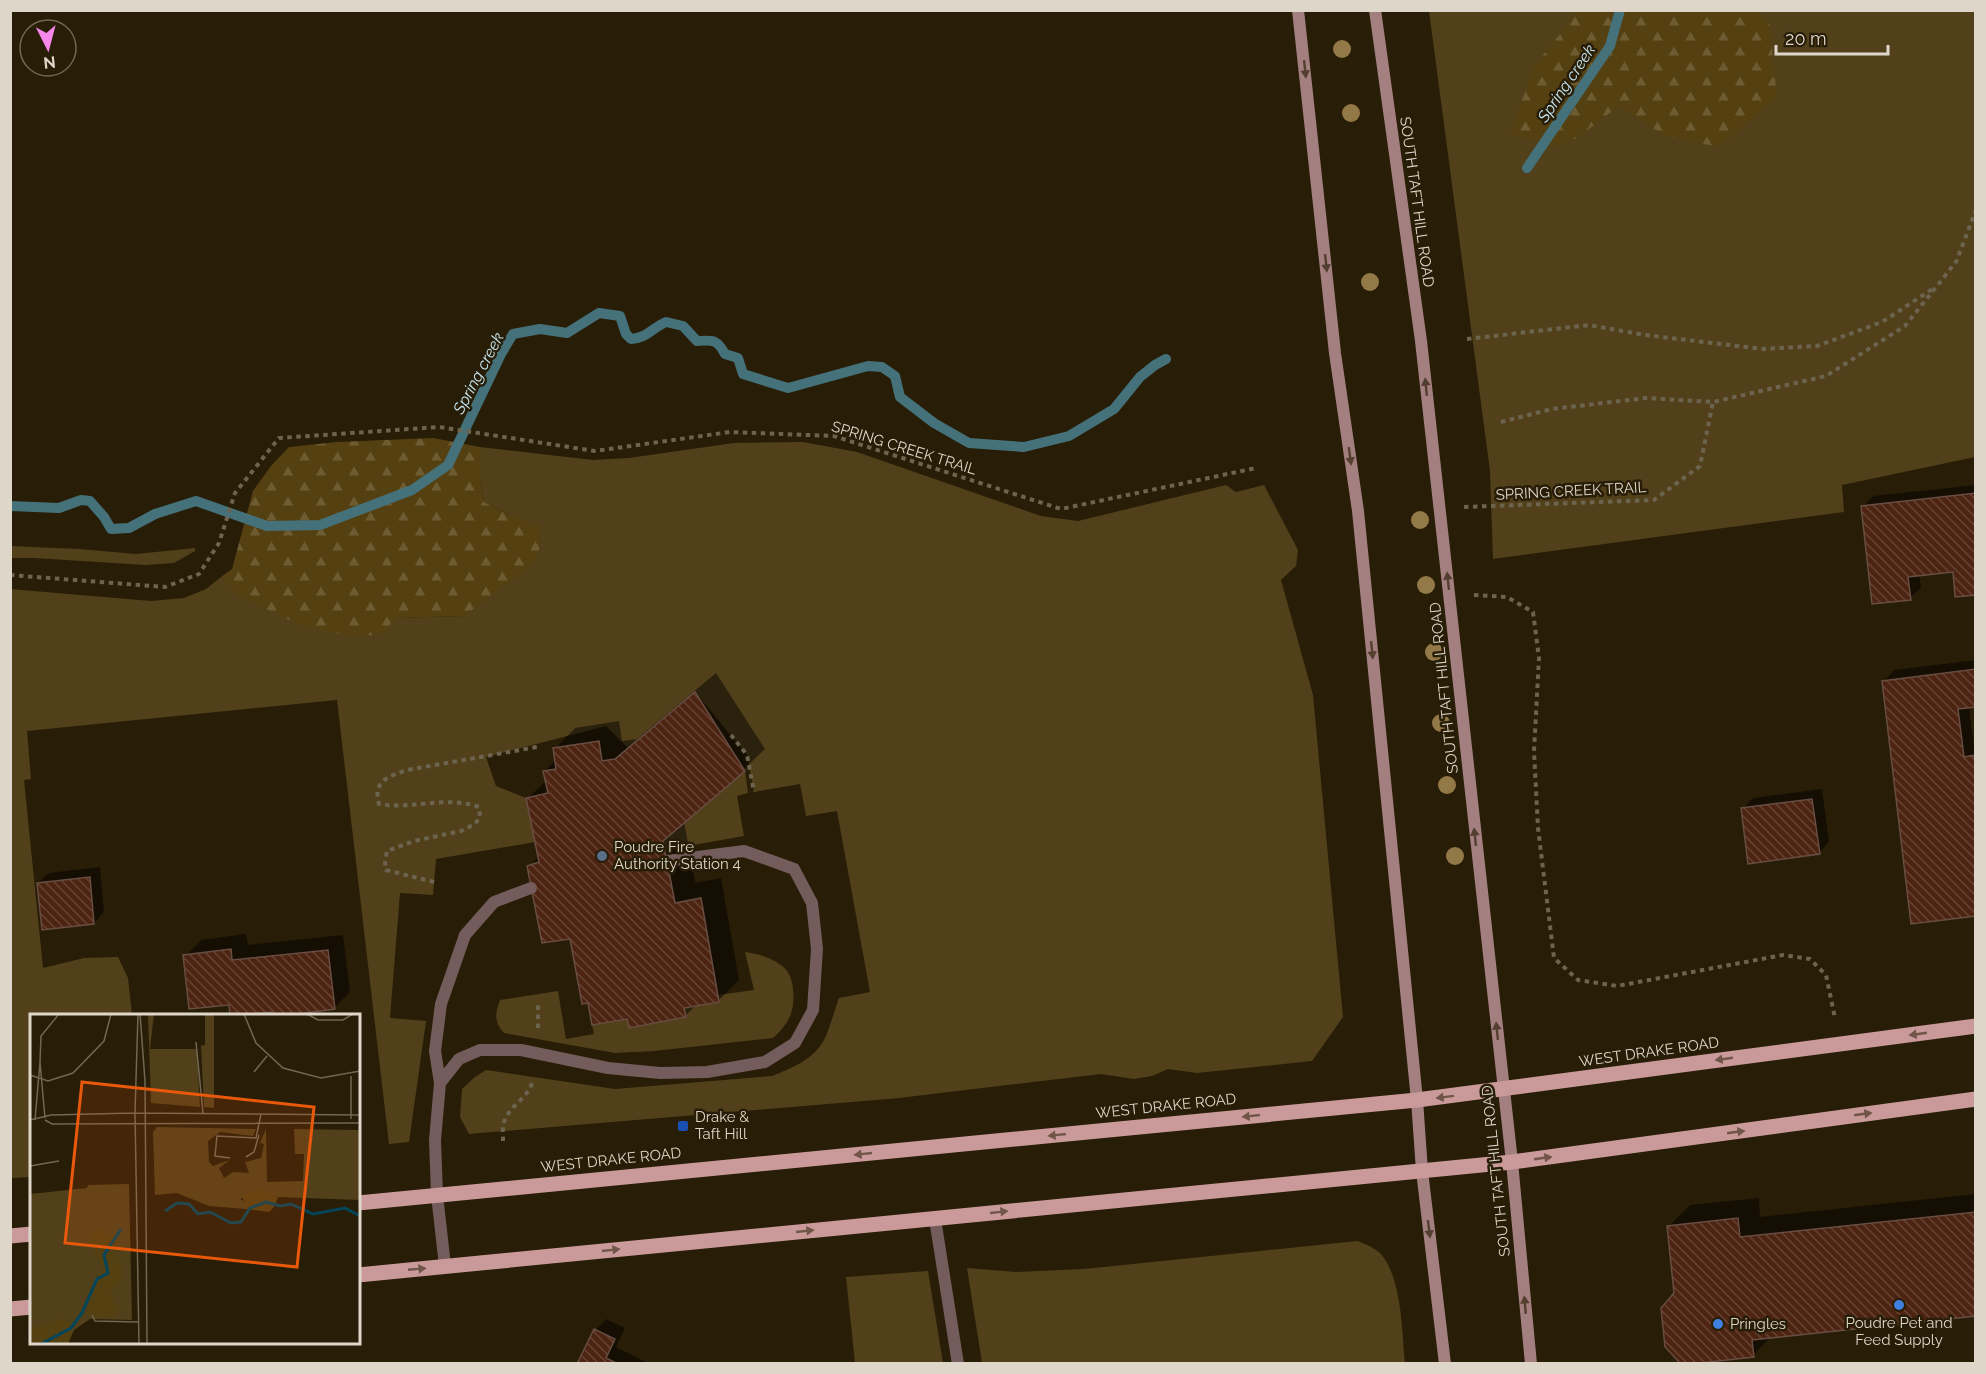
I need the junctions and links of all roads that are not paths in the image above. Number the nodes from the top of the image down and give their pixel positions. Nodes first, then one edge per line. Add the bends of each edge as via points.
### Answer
1 (1298, 10) edge
2 (1375, 10) edge
3 (667, 861) dead end
4 (531, 888) dead end
5 (1976, 1026) edge
6 (440, 1083) junction
7 (1503, 1089) junction
8 (1976, 1099) edge
9 (1417, 1100) junction
10 (1512, 1162) junction
11 (1422, 1171) junction
12 (437, 1195) junction
13 (360, 1203) edge
14 (934, 1219) junction
15 (30, 1234) edge
16 (10, 1236) edge
17 (445, 1266) junction
18 (360, 1275) edge
19 (30, 1307) edge
20 (10, 1309) edge
21 (958, 1364) edge
22 (1445, 1364) edge
23 (1531, 1364) edge

1 -> 9 main road via 1335,353 1358,511
7 -> 2 main road, SOUTH TAFT HILL ROAD via 1421,341
3 - 6 lane via 744,851 794,869 812,903 817,949 813,1010 795,1043 765,1062 707,1072 608,1068 521,1050 480,1050 459,1059
4 - 6 lane via 494,902 465,935 441,1004 435,1051
5 -> 7 main road, WEST DRAKE ROAD
6 - 12 lane via 435,1140
7 -> 9 main road, WEST DRAKE ROAD
7 - 10 main road, SOUTH TAFT HILL ROAD
10 -> 8 main road
9 - 11 main road
9 -> 12 main road, WEST DRAKE ROAD
10 - 11 main road
23 -> 10 main road, SOUTH TAFT HILL ROAD
14 -> 11 main road
11 -> 22 main road
12 - 13 main road, WEST DRAKE ROAD
12 - 17 lane
17 -> 14 main road
14 - 21 lane
15 - 16 main road
18 -> 17 main road
19 - 20 main road

